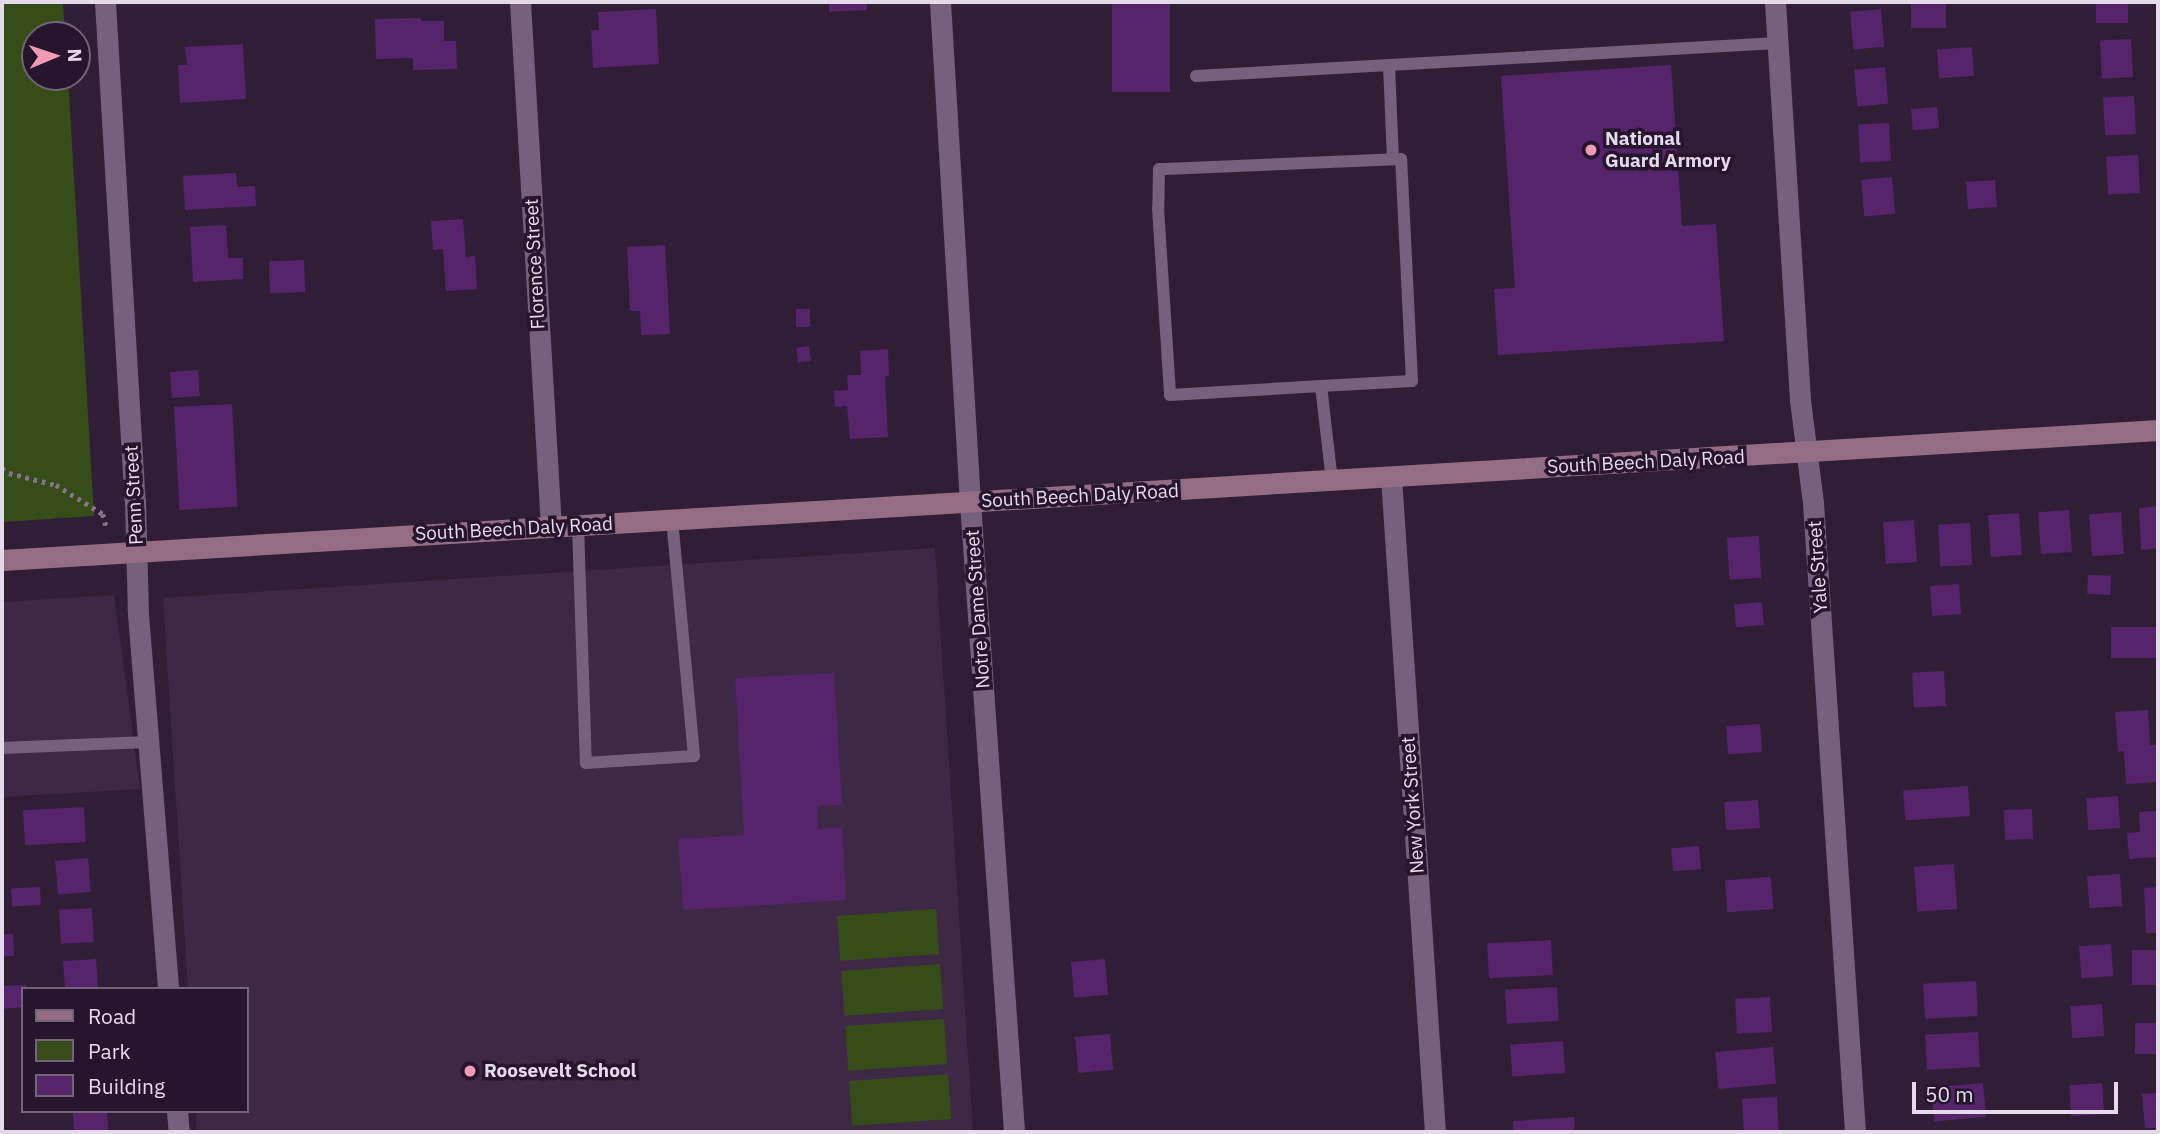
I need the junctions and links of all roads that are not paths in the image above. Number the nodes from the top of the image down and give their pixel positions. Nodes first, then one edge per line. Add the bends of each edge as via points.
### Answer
1 (105, 2) edge
2 (520, 2) edge
3 (940, 2) edge
4 (1775, 2) edge
5 (1777, 43) junction
6 (1389, 65) junction
7 (1196, 76) dead end
8 (1393, 159) junction
9 (1321, 386) junction
10 (2158, 430) edge
11 (1806, 452) junction
12 (1391, 477) junction
13 (1332, 481) junction
14 (970, 502) junction
15 (672, 520) junction
16 (578, 526) junction
17 (551, 527) junction
18 (137, 552) junction
19 (2, 560) edge
20 (148, 742) junction
21 (2, 748) edge
22 (168, 987) edge
23 (177, 1113) edge
24 (179, 1132) edge
25 (1014, 1132) edge
26 (1435, 1132) edge
27 (1854, 1132) edge

1 - 18 street, Penn Street
2 - 17 street, Florence Street
3 - 14 street, Notre Dame Street
4 - 5 street, Yale Street
5 - 6 lane
5 - 11 street, Yale Street
6 - 7 lane
6 - 8 lane
8 - 9 lane via 1401,159 1412,381
8 - 9 lane via 1159,169 1170,395
9 - 13 lane
10 - 11 main road, South Beech Daly Road
11 - 12 main road, South Beech Daly Road
11 - 27 street, Yale Street
12 - 13 main road, South Beech Daly Road
12 - 26 street, New York Street
13 - 14 main road, South Beech Daly Road
14 - 15 main road, South Beech Daly Road
14 - 25 street, Notre Dame Street
15 - 16 main road, South Beech Daly Road
15 - 16 lane via 694,756 586,763
16 - 17 main road, South Beech Daly Road
17 - 18 main road, South Beech Daly Road
18 - 19 main road, South Beech Daly Road
18 - 20 street, Penn Street
20 - 21 lane
20 - 22 street, Penn Street
23 - 24 street

